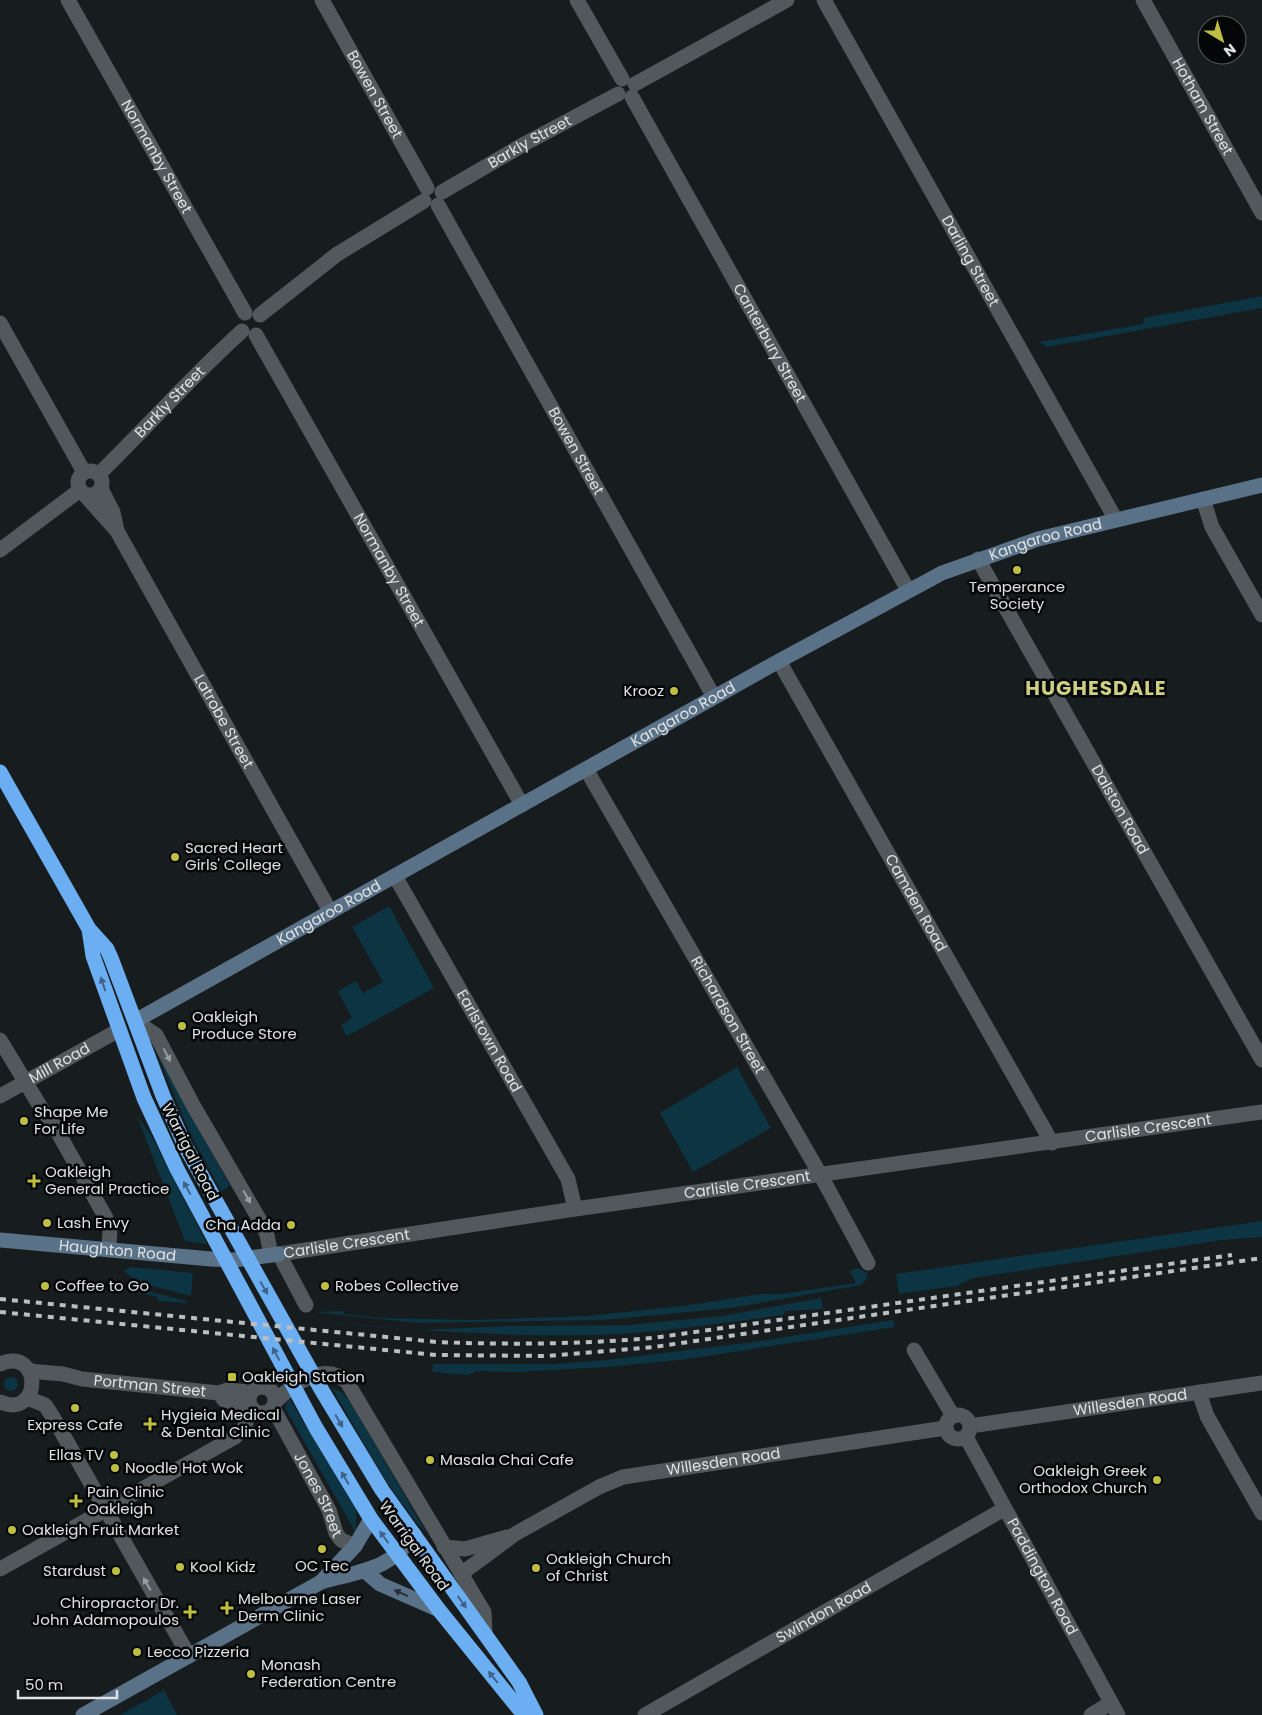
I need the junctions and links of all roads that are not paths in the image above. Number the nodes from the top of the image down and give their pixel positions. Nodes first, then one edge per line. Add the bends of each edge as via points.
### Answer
1 (68, 0) edge
2 (322, 0) edge
3 (577, 0) edge
4 (787, 0) edge
5 (824, 0) edge
6 (1143, 0) edge
7 (627, 88) junction
8 (433, 197) junction
9 (1262, 213) edge
10 (253, 314) junction
11 (0, 323) edge
12 (249, 333) junction
13 (91, 473) junction
14 (1262, 485) edge
15 (101, 489) junction
16 (82, 492) junction
17 (1204, 499) junction
18 (1116, 520) junction
19 (117, 531) junction
20 (0, 550) edge
21 (978, 559) junction
22 (908, 590) junction
23 (1262, 616) edge
24 (779, 661) junction
25 (714, 697) junction
26 (586, 769) junction
27 (0, 772) edge
28 (522, 805) junction
29 (395, 876) junction
30 (330, 911) junction
31 (89, 929) junction
32 (135, 1021) junction
33 (119, 1030) junction
34 (0, 1040) edge
35 (1262, 1060) edge
36 (26, 1081) junction
37 (0, 1096) edge
38 (1262, 1112) edge
39 (1052, 1143) junction
40 (820, 1174) junction
41 (575, 1209) junction
42 (0, 1240) edge
43 (109, 1250) junction
44 (275, 1254) junction
45 (234, 1260) joint
46 (868, 1263) dead end
47 (306, 1305) dead end
48 (914, 1350) dead end
49 (0, 1364) edge
50 (29, 1370) junction
51 (82, 1379) junction
52 (1262, 1382) edge
53 (1199, 1392) junction
54 (30, 1393) junction
55 (272, 1399) junction
56 (250, 1402) junction
57 (1, 1404) edge
58 (949, 1422) junction
59 (968, 1431) junction
60 (1004, 1509) junction
61 (104, 1510) junction
62 (1262, 1513) edge
63 (371, 1519) junction
64 (414, 1534) junction
65 (516, 1534) junction
66 (355, 1546) junction
67 (444, 1547) junction
68 (397, 1554) junction
69 (0, 1569) edge
70 (365, 1572) junction
71 (461, 1574) junction
72 (321, 1582) junction
73 (439, 1610) junction
74 (485, 1633) junction
75 (189, 1656) junction
76 (1115, 1709) edge
77 (82, 1715) edge
78 (524, 1715) edge
79 (536, 1715) edge
80 (645, 1715) edge
81 (1091, 1715) edge

1 - 10 street, Normanby Street
2 - 8 street, Bowen Street
3 - 7 street, Canterbury Street
4 - 7 street, Barkly Street
5 - 18 street, Darling Street
6 - 9 street, Hotham Street
7 - 8 street, Barkly Street
7 - 22 street, Canterbury Street
8 - 10 street, Barkly Street via 336,255
8 - 25 street, Bowen Street
10 - 12 street via 240,320
10 - 12 street via 263,326
11 - 13 street
12 - 13 street, Barkly Street via 207,363 151,423
12 - 28 street, Normanby Street
13 - 15 street via 102,479
13 - 16 street via 78,478
14 - 17 street, Kangaroo Road
15 - 16 street via 93,495
15 - 19 street, Latrobe Street
16 - 19 street, Latrobe Street
16 - 20 street
17 - 18 street, Kangaroo Road
17 - 23 street via 1212,527
18 - 21 street, Kangaroo Road
19 - 30 street, Latrobe Street
21 - 22 street, Kangaroo Road
21 - 35 street, Dalston Road
22 - 24 street, Kangaroo Road
24 - 25 street, Kangaroo Road
24 - 39 street, Camden Road
25 - 26 street, Kangaroo Road
26 - 28 street, Kangaroo Road
26 - 40 street, Richardson Street
27 - 31 highway, Warrigal Road
28 - 29 street, Kangaroo Road
29 - 30 street, Kangaroo Road
29 - 41 street, Earlstown Road via 568,1179
30 - 32 street, Kangaroo Road
31 - 32 highway, Warrigal Road via 106,949
33 -> 31 highway, Warrigal Road via 93,956
32 -> 44 street, Warrigal Road via 156,1035 262,1224
32 -> 64 highway, Warrigal Road via 189,1154 320,1389 369,1471
33 - 36 street, Mill Road
63 -> 33 highway, Warrigal Road via 299,1397 177,1169 150,1111
34 - 36 street
36 - 37 street, Mill Road
36 - 43 street via 106,1218 110,1228
38 - 39 street, Carlisle Crescent
39 - 40 street, Carlisle Crescent
40 - 41 street, Carlisle Crescent
40 - 46 street, Richardson Street
41 - 44 street, Carlisle Crescent
42 - 43 street, Haughton Road
43 - 45 street, Haughton Road
44 - 45 street, Carlisle Crescent
44 - 47 street, Warrigal Road
48 - 58 street
49 - 50 street, Portman Street via 14,1361
50 - 51 street, Portman Street
50 - 54 street
51 - 54 street, Portman Street via 49,1383
51 - 56 street, Portman Street via 219,1393 227,1390
52 - 53 street, Willesden Road
53 - 59 street, Willesden Road
53 - 62 street via 1207,1416
54 - 57 street, Portman Street via 16,1404
54 - 61 street via 45,1405 53,1417
55 - 56 street via 263,1413
55 - 56 street via 258,1387
55 - 66 street, Jones Street via 330,1510 336,1534
55 - 67 street, Warrigal Road via 292,1378 328,1374 347,1382
56 - 61 street via 244,1428 235,1437
58 - 59 street via 965,1417
58 - 59 street via 950,1437 957,1440
58 - 65 street, Willesden Road via 623,1477
59 - 60 street, Paddington Road
60 - 76 street, Paddington Road
60 - 80 street, Swindon Road
61 - 69 street
75 -> 61 street
63 - 66 street
68 -> 63 highway, Warrigal Road
64 - 68 street
64 -> 74 highway, Warrigal Road
65 - 67 street, Willesden Road via 465,1549
65 - 71 street, Willesden Road
66 - 72 street
67 - 71 street, Warrigal Road
68 - 70 street
68 - 73 highway, Warrigal Road
70 - 72 street
73 -> 70 street via 380,1584
71 - 74 street, Warrigal Road via 484,1612
72 - 75 street
78 -> 73 highway, Warrigal Road
74 - 79 highway, Warrigal Road via 524,1690
75 - 77 street
76 - 81 street

